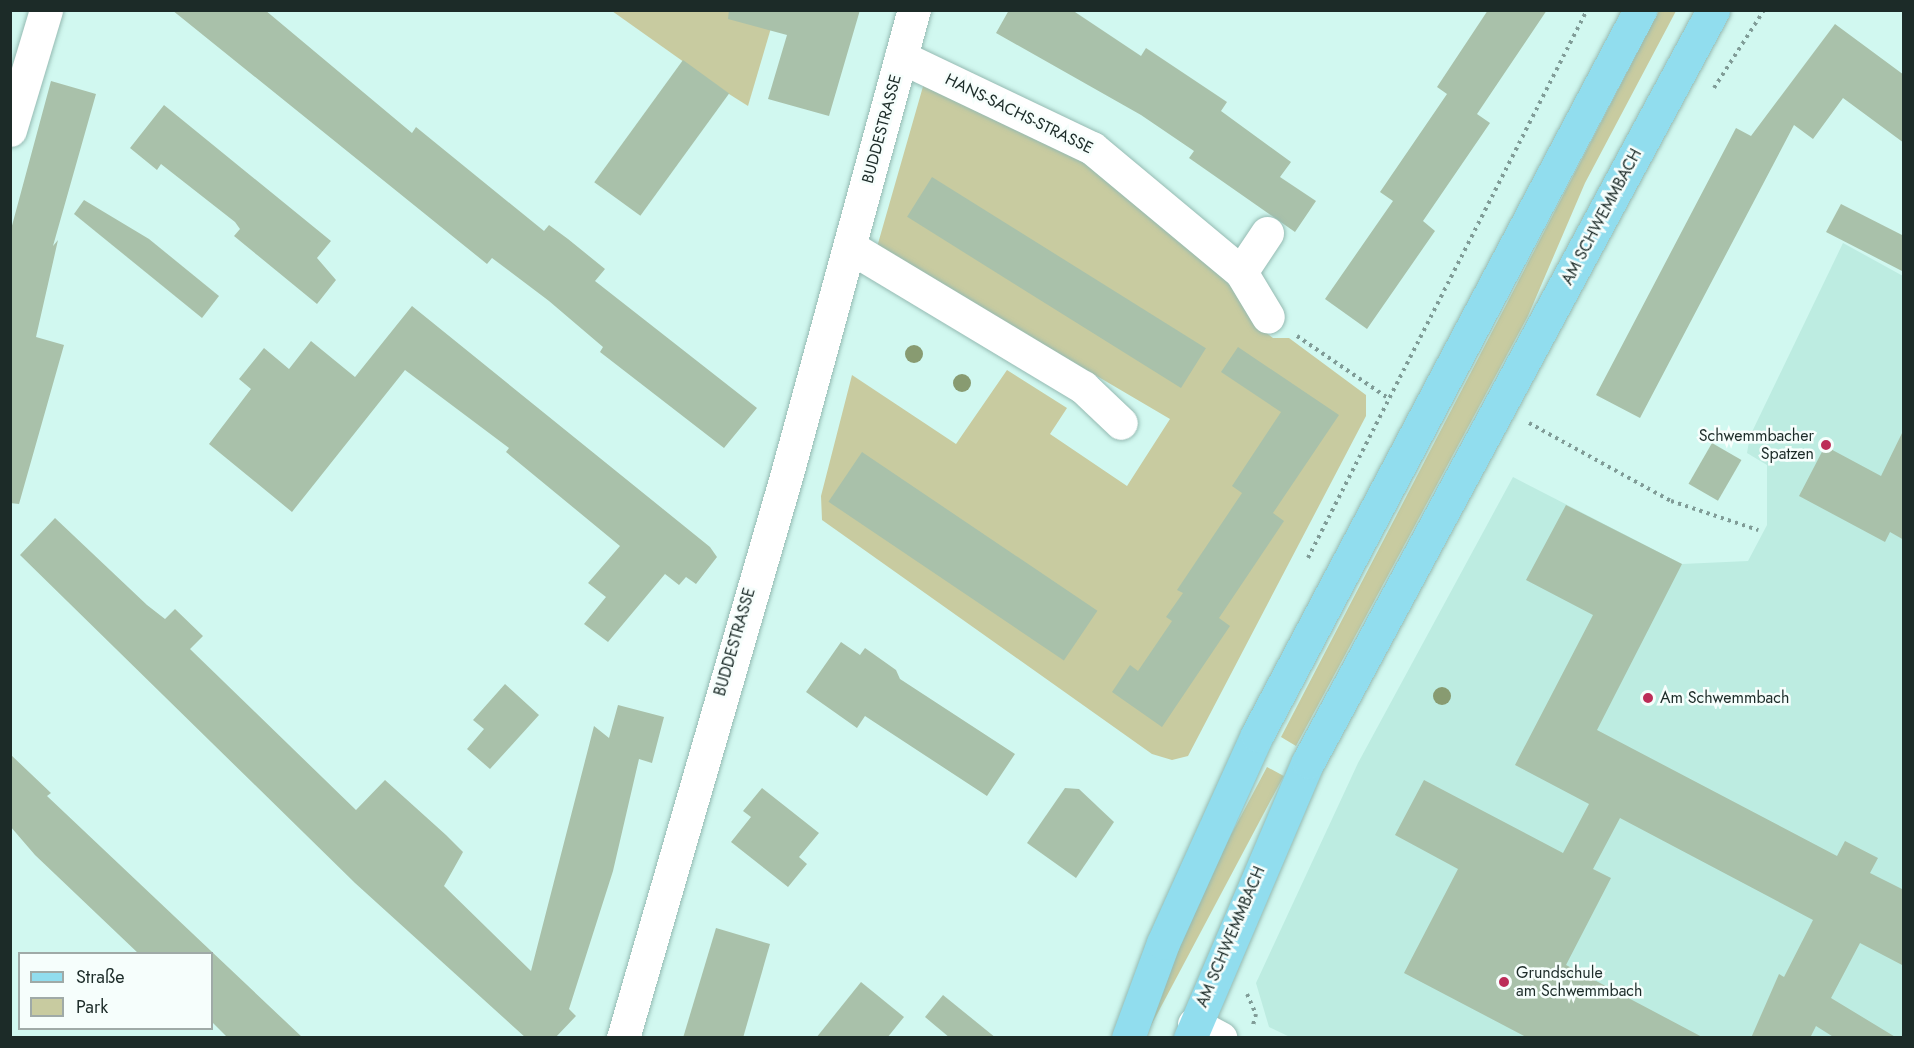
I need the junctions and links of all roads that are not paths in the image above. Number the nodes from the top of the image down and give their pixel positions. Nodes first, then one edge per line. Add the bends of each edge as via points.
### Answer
1 (46, 10) edge
2 (914, 10) edge
3 (1640, 10) edge
4 (1713, 10) edge
5 (901, 57) junction
6 (10, 130) edge
7 (1267, 233) dead end
8 (850, 247) junction
9 (1241, 272) junction
10 (1268, 317) road end
11 (1120, 423) dead end
12 (1201, 1033) edge
13 (623, 1038) edge
14 (1128, 1038) edge

1 - 6 street
2 - 5 street, BUDDESTRASSE
3 - 14 main road via 1257,735 1163,943
4 - 12 main road, AM SCHWEMMBACH via 1308,762
5 - 8 street, BUDDESTRASSE
5 - 9 street, HANS-SACHS-STRASSE via 1092,148
7 - 9 street
8 - 11 street via 1083,387
8 - 13 street, BUDDESTRASSE
9 - 10 street, HANS-SACHS-STRASSE

